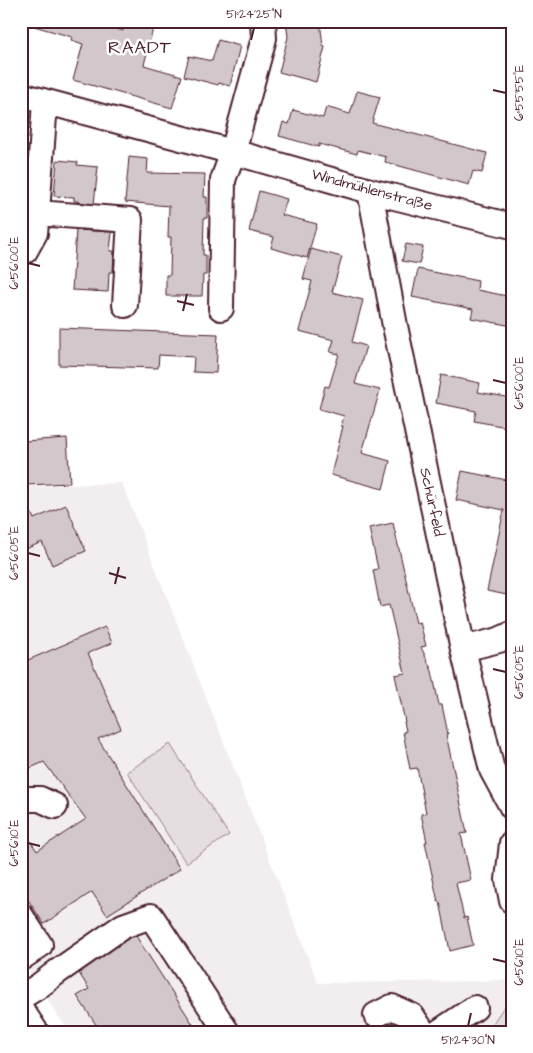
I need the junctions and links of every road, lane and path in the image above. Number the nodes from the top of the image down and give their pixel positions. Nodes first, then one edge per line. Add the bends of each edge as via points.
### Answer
1 (263, 21) edge
2 (21, 96) edge
3 (45, 102) junction
4 (233, 152) junction
5 (370, 191) junction
6 (37, 213) junction
7 (512, 226) edge
8 (21, 252) edge
9 (125, 305) dead end
10 (221, 308) dead end
11 (512, 634) edge
12 (464, 649) junction
13 (21, 799) edge
14 (55, 806) dead end
15 (512, 807) edge
16 (512, 843) edge
17 (512, 901) edge
18 (21, 916) edge
19 (21, 958) edge
20 (21, 997) edge
21 (475, 1008) dead end
22 (21, 1009) edge
23 (376, 1015) dead end
24 (36, 1032) edge
25 (227, 1032) edge
26 (423, 1032) edge
27 (439, 1032) edge

1 - 4 street via 264,38
2 - 3 street, Windmühlenstraße
3 - 4 street, Windmühlenstraße
3 - 6 street
4 - 5 street, Windmühlenstraße
4 - 10 street via 223,180
5 - 7 street, Windmühlenstraße
5 - 12 street, Schürfeld via 394,326
6 - 8 street via 35,233 25,251
6 - 9 street via 130,220
11 - 12 street
12 - 15 street, Schürfeld via 492,770
13 - 14 street via 40,799
16 - 17 street via 508,880
18 - 19 street via 40,945
20 - 25 street via 123,926 151,916
21 - 27 street
22 - 24 street
23 - 26 street via 392,1007 412,1016

